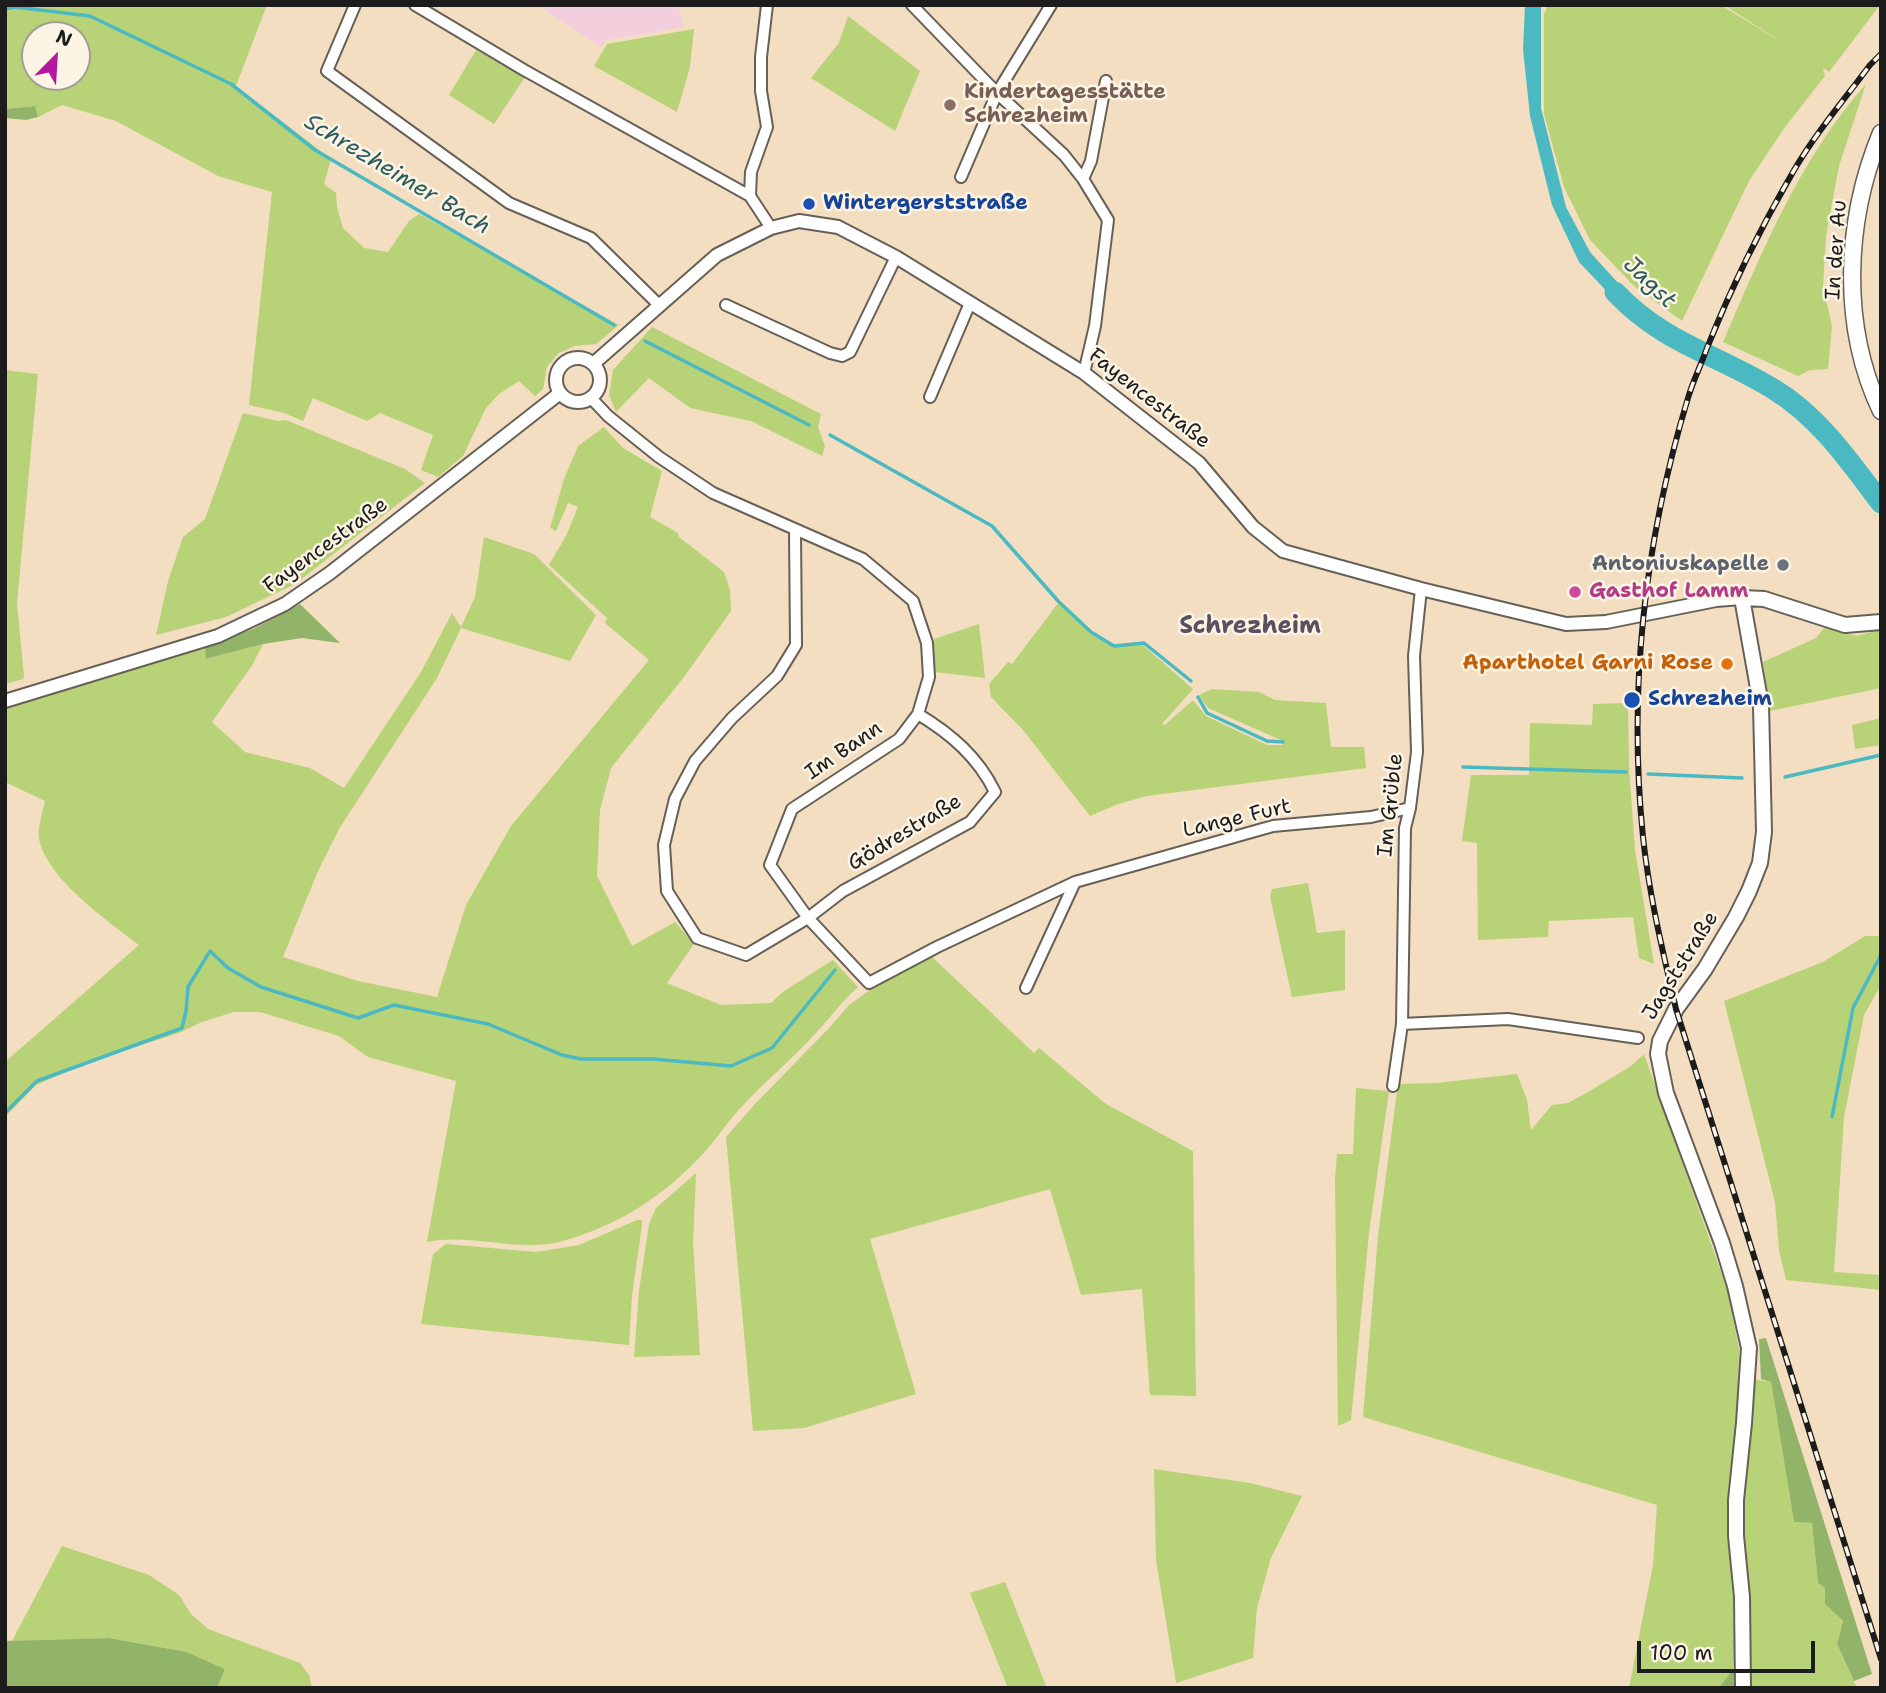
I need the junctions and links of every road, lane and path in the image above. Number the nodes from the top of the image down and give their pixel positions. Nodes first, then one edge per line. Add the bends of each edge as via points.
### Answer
1 (355, 5) edge
2 (415, 5) edge
3 (767, 5) edge
4 (912, 5) edge
5 (1051, 5) edge
6 (1106, 81) dead end
7 (997, 93) junction
8 (1881, 132) edge
9 (961, 177) dead end
10 (1083, 179) junction
11 (750, 196) junction
12 (771, 228) junction
13 (896, 257) junction
14 (971, 303) junction
15 (659, 305) junction
16 (726, 305) dead end
17 (593, 364) junction
18 (1084, 373) junction
19 (560, 393) junction
20 (930, 397) dead end
21 (591, 398) junction
22 (1881, 411) edge
23 (795, 531) junction
24 (1421, 589) junction
25 (1742, 598) junction
26 (1881, 622) edge
27 (5, 701) edge
28 (918, 714) junction
29 (1410, 808) junction
30 (1075, 882) junction
31 (807, 918) junction
32 (869, 984) joint
33 (1026, 988) dead end
34 (1402, 1024) junction
35 (1638, 1038) dead end
36 (1393, 1086) dead end
37 (1743, 1688) edge

1 - 15 street via 327,71 509,202 591,238
2 - 11 street
3 - 11 street via 761,68 767,127 751,172
4 - 7 street
5 - 7 street
6 - 10 street via 1091,161
7 - 9 street
7 - 10 street via 1064,155
8 - 22 main road, In der Au via 1859,202 1852,278 1855,331
10 - 18 street via 1108,220
11 - 12 street
12 - 13 street, Fayencestraße via 799,222 838,227
12 - 15 street, Fayencestraße via 717,255
13 - 14 street, Fayencestraße
13 - 16 street via 850,352 842,356
14 - 18 street, Fayencestraße
14 - 20 street
15 - 17 street, Fayencestraße
17 - 19 street via 573,359 561,367 556,380
17 - 21 street via 600,382
18 - 24 street, Fayencestraße via 1199,463 1253,527 1283,551
19 - 21 street via 571,401
19 - 27 street, Fayencestraße via 285,604 218,636
21 - 23 street, Im Bann via 659,457 713,493
23 - 28 street, Im Bann via 863,559 913,600 927,643 929,677
23 - 31 street via 796,645 777,676 695,761 675,799 663,845 667,891 697,938 746,955
24 - 25 street, Fayencestraße via 1566,624 1606,622
24 - 29 street, Im Grüble via 1414,656 1417,752
25 - 26 main road, Fayencestraße via 1764,599 1845,625
25 - 37 main road, Jagststraße via 1761,705 1764,832 1760,863 1736,917 1676,1009 1658,1054 1666,1093 1722,1242 1749,1348 1736,1500
28 - 31 street, Im Bann via 898,739 792,809 770,865
28 - 31 street, Gödrestraße via 973,757 995,792 970,822 844,891
29 - 30 street, Lange Furt via 1370,817 1273,826
29 - 34 street, Im Grüble via 1405,828
30 - 32 street, Lange Furt
30 - 33 street
31 - 32 street, Im Bann
34 - 35 street via 1508,1019
34 - 36 street, Im Grüble

